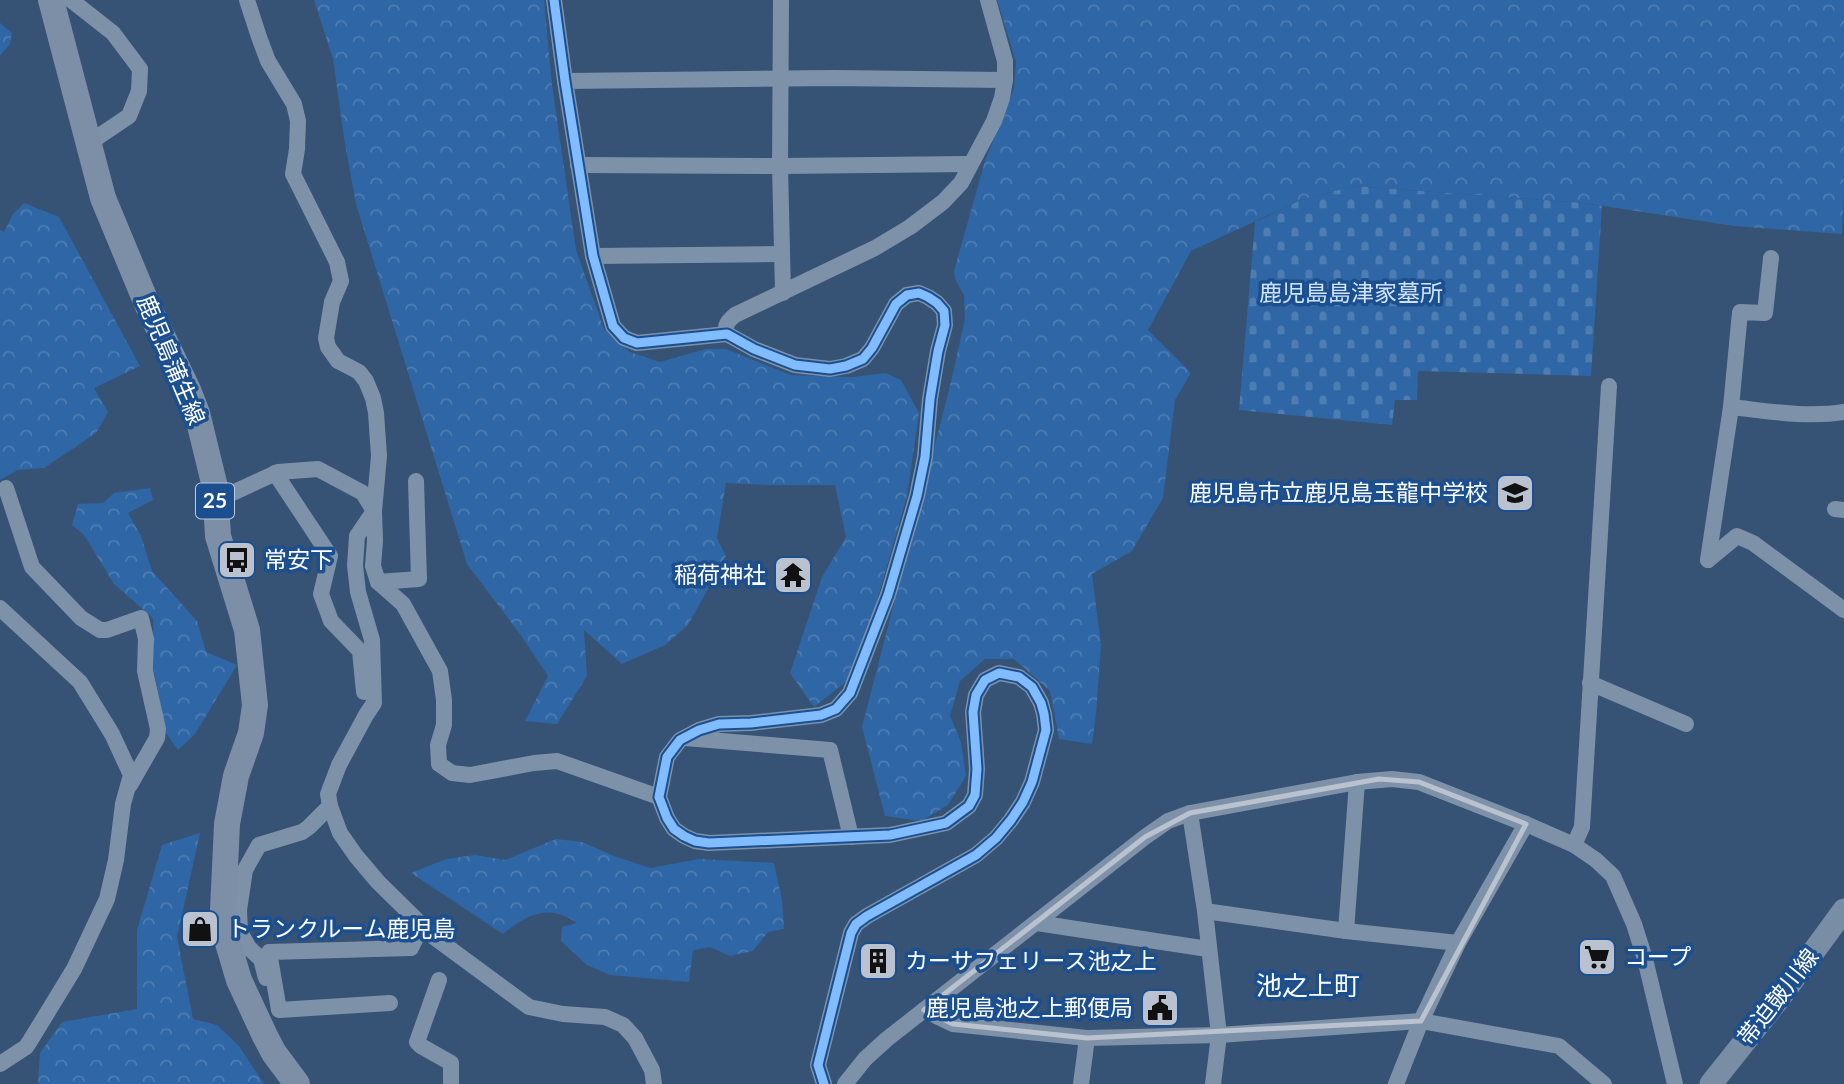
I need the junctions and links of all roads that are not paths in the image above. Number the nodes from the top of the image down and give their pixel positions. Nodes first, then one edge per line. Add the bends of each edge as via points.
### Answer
1 (51, 0) edge
2 (71, 0) edge
3 (247, 0) edge
4 (554, 0) edge
5 (781, 0) edge
6 (988, 0) edge
7 (780, 79) junction
8 (565, 80) junction
9 (1005, 80) junction
10 (89, 143) junction
11 (970, 164) junction
12 (578, 165) junction
13 (779, 166) junction
14 (782, 254) junction
15 (593, 256) junction
16 (1771, 258) dead end
17 (783, 293) junction
18 (727, 334) junction
19 (1609, 386) dead end
20 (1731, 407) junction
21 (1844, 412) edge
22 (275, 473) junction
23 (416, 481) dead end
24 (6, 488) dead end
25 (215, 501) junction
26 (374, 511) junction
27 (378, 582) junction
28 (0, 608) edge
29 (1844, 610) edge
30 (1590, 683) junction
31 (366, 715) junction
32 (1686, 724) dead end
33 (685, 738) junction
34 (1357, 782) junction
35 (127, 791) junction
36 (659, 797) junction
37 (330, 806) junction
38 (1190, 813) junction
39 (1526, 824) junction
40 (851, 836) junction
41 (1574, 845) junction
42 (1844, 910) edge
43 (1205, 911) junction
44 (1037, 923) junction
45 (422, 925) junction
46 (1346, 931) junction
47 (1458, 943) junction
48 (1208, 949) junction
49 (439, 980) dead end
50 (390, 1003) dead end
51 (924, 1010) junction
52 (275, 1011) dead end
53 (1421, 1021) junction
54 (1219, 1035) junction
55 (1087, 1038) junction
56 (0, 1064) edge
57 (298, 1084) edge
58 (451, 1084) edge
59 (654, 1084) edge
60 (824, 1084) edge
61 (845, 1084) edge
62 (1081, 1084) edge
63 (1213, 1084) edge
64 (1396, 1084) edge
65 (1604, 1084) edge
66 (1675, 1084) edge
67 (1711, 1084) edge

1 - 10 main road, 鹿児島蒲生線 / 25
2 - 10 street via 113,33 140,69 139,91 130,116
3 - 26 street via 268,61 294,104 298,121 293,174 340,271 328,347 338,361 359,372 373,398 379,456
4 - 8 street
5 - 7 street
6 - 9 street via 1005,61
7 - 8 street
7 - 9 street
7 - 13 street
8 - 12 street
9 - 11 street via 994,121
10 - 25 main road, 鹿児島蒲生線 / 25 via 103,198 197,413
11 - 13 street
11 - 17 street via 952,193 910,227
12 - 13 street
12 - 15 street
13 - 14 street
14 - 15 street
14 - 17 street
15 - 18 street via 613,326 624,338 637,343
16 - 20 street via 1765,313 1740,312
17 - 18 street via 735,315 725,328
18 - 33 street via 795,365 830,369 863,359 896,304 907,295 919,293 944,311 917,496 888,595 850,693 836,709 821,716 719,724
19 - 30 street
20 - 21 street
20 - 29 street via 1708,560 1738,536
22 - 25 street
22 - 26 street via 318,469 363,493
22 - 31 street via 330,556 321,594 331,621 360,650
23 - 27 street via 419,579
24 - 35 street via 32,567 80,618 100,630 141,618 145,671 158,729
25 - 57 main road, 鹿児島蒲生線 / 25 via 218,536 247,630 255,705 227,824 225,933 239,980 265,1036
26 - 27 street via 373,566
26 - 31 street via 357,536 355,565 372,639 374,703
27 - 36 street via 403,604 440,671 444,725 439,764 452,773 470,775 556,761
28 - 35 street via 80,682 131,775
30 - 32 street
30 - 41 street via 1582,827
31 - 37 street via 335,775 328,794
33 - 36 street via 667,757
33 - 40 street via 830,750
34 - 38 street
34 - 39 street via 1419,782
34 - 46 street
35 - 56 street via 111,883 75,969 26,1047
36 - 40 street via 674,829 695,841
37 - 45 street via 340,833 356,856
37 - 52 street via 302,832 259,845 245,870 240,932 261,959
38 - 43 street
38 - 44 street via 1145,837
39 - 41 street
39 - 47 street
40 - 60 street via 890,835 946,823 969,806 975,795 977,769 976,695 985,680 999,673 1019,677 1032,688 1041,703 1046,730 1032,782 1012,820 975,855 867,916 851,933 818,1065
41 - 66 street via 1613,876 1634,924
42 - 67 street, 帯迫皷川線
43 - 46 street
43 - 48 street
44 - 48 street
44 - 51 street
45 - 50 street via 411,947 269,952 279,1010
45 - 59 street via 529,1007 605,1017 623,1025 652,1070
46 - 47 street
47 - 53 street
48 - 54 street
49 - 58 street via 417,1042 451,1063
51 - 55 street via 953,1024
51 - 61 street via 865,1059
53 - 54 street
53 - 64 street
53 - 65 street via 1559,1046
54 - 55 street
54 - 63 street
55 - 62 street

